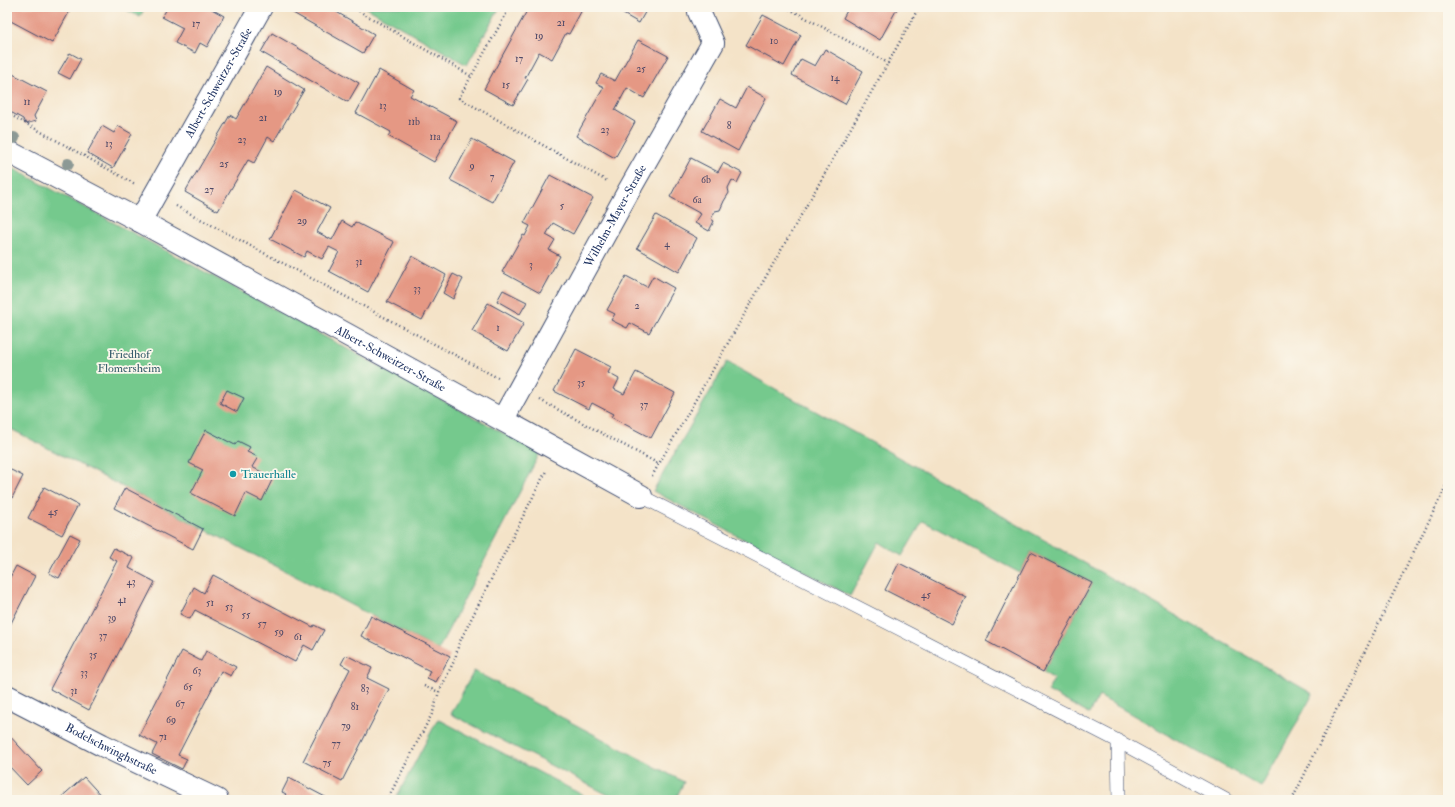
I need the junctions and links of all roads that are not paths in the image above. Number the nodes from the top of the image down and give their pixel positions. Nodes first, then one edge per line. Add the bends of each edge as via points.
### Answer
1 (261, 7) edge
2 (699, 12) dead end
3 (7, 151) edge
4 (140, 222) junction
5 (503, 419) junction
6 (641, 496) joint
7 (7, 696) edge
8 (1118, 741) junction
9 (217, 800) edge
10 (1119, 800) edge
11 (1226, 800) edge

1 - 4 street, Albert-Schweitzer-Straße
2 - 5 street, Wilhelm-Mayer-Straße via 713,43
3 - 4 street, Albert-Schweitzer-Straße
4 - 5 street, Albert-Schweitzer-Straße
5 - 6 street, Albert-Schweitzer-Straße
6 - 8 lane
7 - 9 street, Bodelschwinghstraße
8 - 10 lane
8 - 11 lane

